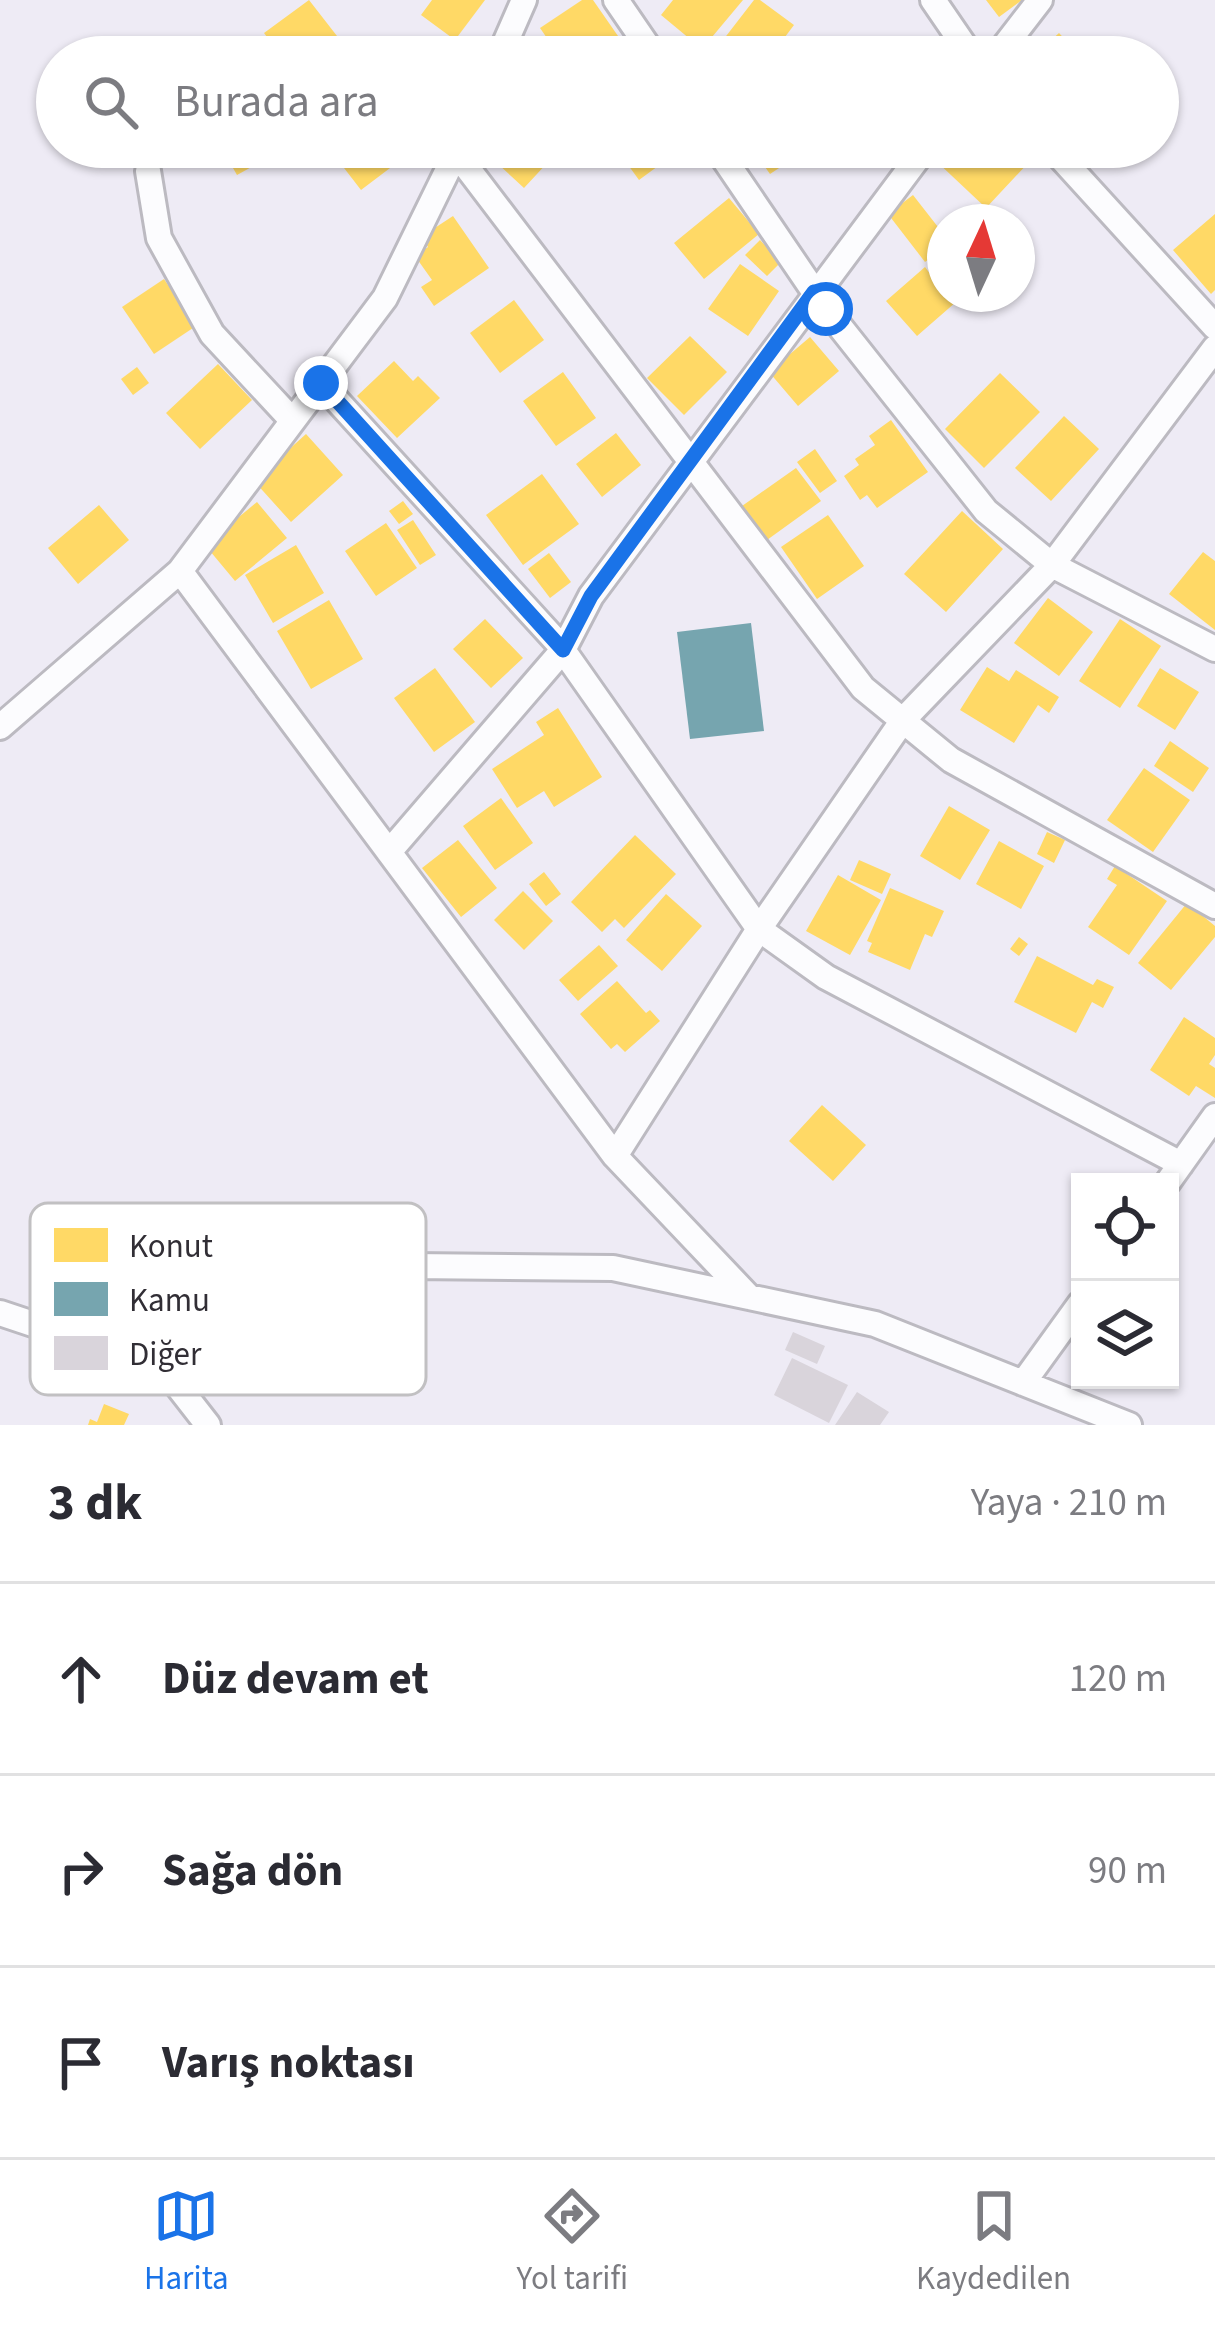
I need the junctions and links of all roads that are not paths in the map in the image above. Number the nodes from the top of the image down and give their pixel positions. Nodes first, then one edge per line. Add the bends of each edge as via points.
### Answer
1 (524, 0) edge
2 (616, 0) edge
3 (933, 0) edge
4 (1040, 0) edge
5 (508, 36) edge
6 (641, 36) edge
7 (958, 36) edge
8 (1012, 36) edge
9 (448, 168) edge
10 (471, 168) edge
11 (730, 168) edge
12 (910, 168) edge
13 (1070, 168) edge
14 (148, 171) dead end
15 (814, 292) junction
16 (1215, 326) edge
17 (1215, 348) edge
18 (321, 383) junction
19 (292, 420) junction
20 (690, 460) junction
21 (1052, 565) junction
22 (180, 571) junction
23 (1215, 649) edge
24 (563, 650) junction
25 (903, 720) junction
26 (0, 727) edge
27 (389, 852) junction
28 (1215, 906) edge
29 (759, 929) junction
30 (1215, 1117) edge
31 (615, 1156) junction
32 (1174, 1173) edge
33 (426, 1266) edge
34 (749, 1297) junction
35 (0, 1313) edge
36 (1071, 1316) edge
37 (30, 1323) edge
38 (1023, 1383) junction
39 (185, 1395) edge
40 (208, 1425) edge
41 (1129, 1425) edge

1 - 5 street
2 - 6 street
3 - 7 street
4 - 8 street
9 - 18 street via 385,298
10 - 20 street
11 - 15 street
12 - 15 street
13 - 16 street
14 - 19 street via 159,238 212,334
15 - 20 street
15 - 21 street via 986,511
17 - 21 street
18 - 19 street
18 - 24 street
19 - 22 street
20 - 24 street via 591,596
20 - 25 street via 863,688
21 - 23 street
21 - 25 street
22 - 26 street
22 - 27 street
24 - 27 street
24 - 29 street
25 - 28 street via 951,760
25 - 29 street
27 - 31 street
29 - 31 street
29 - 32 street via 826,977
30 - 32 street
31 - 34 street
33 - 34 street via 613,1268
34 - 38 street via 875,1324
35 - 37 street
36 - 38 street
38 - 41 street
39 - 40 street

